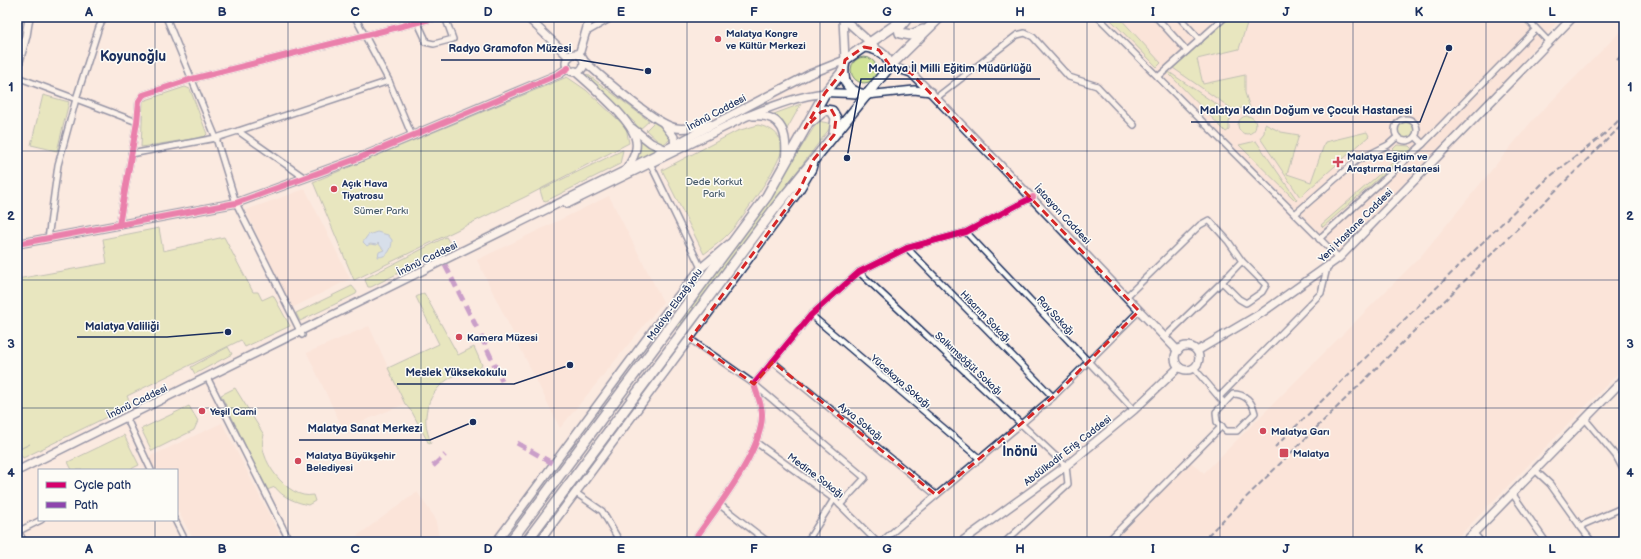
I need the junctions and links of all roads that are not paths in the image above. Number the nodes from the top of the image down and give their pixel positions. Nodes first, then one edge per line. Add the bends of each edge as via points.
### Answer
1 (29, 17) edge
2 (104, 17) edge
3 (166, 17) edge
4 (355, 17) edge
5 (438, 17) edge
6 (445, 17) edge
7 (527, 17) edge
8 (590, 17) edge
9 (613, 17) edge
10 (908, 17) edge
11 (940, 17) edge
12 (1098, 17) edge
13 (1156, 17) edge
14 (1179, 17) edge
15 (1225, 17) edge
16 (1524, 17) edge
17 (1573, 17) edge
18 (842, 18) edge
19 (418, 23) junction
20 (931, 25) junction
21 (1536, 29) junction
22 (585, 33) junction
23 (365, 36) junction
24 (1200, 40) junction
25 (1549, 42) junction
26 (867, 45) junction
27 (1187, 51) junction
28 (568, 57) junction
29 (582, 58) junction
30 (845, 60) junction
31 (890, 66) junction
32 (17, 69) edge
33 (571, 70) junction
34 (843, 71) junction
35 (17, 77) edge
36 (1158, 77) junction
37 (192, 79) junction
38 (389, 81) junction
39 (825, 93) junction
40 (863, 94) junction
41 (934, 95) junction
42 (76, 99) junction
43 (745, 117) junction
44 (659, 120) junction
45 (137, 122) junction
46 (718, 122) junction
47 (1134, 125) dead end
48 (632, 128) junction
49 (806, 128) junction
50 (238, 131) junction
51 (834, 135) junction
52 (412, 136) junction
53 (1415, 136) junction
54 (1397, 137) junction
55 (216, 138) junction
56 (1423, 144) junction
57 (675, 145) junction
58 (665, 150) junction
59 (674, 152) junction
60 (131, 154) junction
61 (814, 159) junction
62 (650, 164) junction
63 (785, 166) junction
64 (626, 170) junction
65 (305, 178) junction
66 (1033, 197) junction
67 (236, 203) junction
68 (1295, 214) junction
69 (119, 225) junction
70 (966, 232) junction
71 (48, 238) junction
72 (1319, 239) junction
73 (734, 240) junction
74 (17, 244) edge
75 (907, 248) junction
76 (1339, 258) junction
77 (1242, 261) junction
78 (702, 268) junction
79 (1327, 268) junction
80 (859, 272) junction
81 (1222, 282) junction
82 (1126, 297) junction
83 (1139, 311) junction
84 (811, 316) junction
85 (301, 333) junction
86 (1165, 338) junction
87 (690, 339) junction
88 (1178, 351) junction
89 (1197, 351) junction
90 (773, 362) junction
91 (1088, 362) junction
92 (1179, 367) junction
93 (1194, 368) junction
94 (1624, 379) edge
95 (210, 381) junction
96 (754, 384) junction
97 (1053, 397) junction
98 (1219, 397) junction
99 (1224, 403) junction
100 (1134, 410) junction
101 (1585, 419) junction
102 (128, 421) junction
103 (1020, 424) junction
104 (1222, 426) junction
105 (757, 443) junction
106 (980, 460) junction
107 (1066, 466) junction
108 (148, 469) edge
109 (1535, 470) junction
110 (1624, 470) edge
111 (17, 471) edge
112 (17, 476) edge
113 (576, 493) junction
114 (1512, 493) junction
115 (936, 494) junction
116 (834, 499) junction
117 (720, 505) junction
118 (840, 505) junction
119 (1624, 506) edge
120 (39, 521) edge
121 (176, 521) edge
122 (1580, 526) junction
123 (17, 531) edge
124 (1474, 533) junction
125 (694, 541) edge
126 (24, 542) edge
127 (186, 542) edge
128 (290, 542) edge
129 (496, 542) edge
130 (510, 542) edge
131 (526, 542) edge
132 (539, 542) edge
133 (620, 542) edge
134 (768, 542) edge
135 (806, 542) edge
136 (877, 542) edge
137 (881, 542) edge
138 (961, 542) edge
139 (1005, 542) edge
140 (1107, 542) edge
141 (1465, 542) edge
142 (1481, 542) edge
143 (1546, 542) edge
144 (1592, 542) edge

1 - 32 main road
2 - 42 street
3 - 37 street
4 - 23 street
5 - 19 street
6 - 19 street via 453,39 434,44 425,42
7 - 28 main road
8 - 22 main road
9 - 22 street
10 - 20 highway via 899,28 900,33 911,35
10 - 26 highway
11 - 20 highway
12 - 36 street
13 - 27 street
14 - 24 street
15 - 24 street
16 - 21 street
17 - 25 main road, Yeni Hastane Caddesi
18 - 26 main road
18 - 30 main road
19 - 23 street
20 - 31 highway
21 - 25 street
21 - 56 street
22 - 29 main road
23 - 37 street
23 - 38 street
24 - 27 street
25 - 76 main road, Yeni Hastane Caddesi
26 - 30 highway
26 - 31 highway via 878,50
27 - 36 street
28 - 29 main road via 572,55
28 - 33 main road
29 - 33 main road via 582,69
29 - 44 main road
30 - 34 highway
30 - 46 main road, İnönü Caddesi via 810,74
31 - 40 highway
31 - 41 main road, İstasyon Caddesi via 911,73
33 - 48 main road
33 - 52 main road
34 - 39 highway, Malatya-Elazığ yolu
34 - 40 highway via 846,84 852,90
35 - 42 street
36 - 68 street
37 - 45 street via 143,95 139,101
37 - 55 street
38 - 50 street
38 - 52 street
39 - 40 main road, İnönü Caddesi
39 - 43 main road, İnönü Caddesi via 798,98
39 - 49 highway, Malatya-Elazığ yolu
40 - 41 main road, İnönü Caddesi via 914,90
40 - 51 highway
41 - 47 street via 1017,35 1025,33 1033,37 1069,77 1097,86
41 - 66 main road, İstasyon Caddesi
42 - 45 street
42 - 71 street via 58,165
43 - 59 main road, İnönü Caddesi
43 - 63 main road via 762,116 775,119 783,130 787,145
44 - 46 main road via 676,128 693,128
44 - 57 main road via 670,129
45 - 60 street
46 - 57 main road, İnönü Caddesi
48 - 58 main road
48 - 64 main road via 636,149
49 - 51 highway via 821,112 829,109 836,118
49 - 63 highway, Malatya-Elazığ yolu
50 - 55 street
50 - 65 street
51 - 61 highway
52 - 65 main road
53 - 54 street via 1406,141
53 - 54 street via 1416,125 1407,118 1397,123 1394,130
53 - 56 street
54 - 68 street via 1388,145 1356,161
55 - 60 street
55 - 67 street
56 - 72 street
57 - 58 main road, İnönü Caddesi
57 - 59 main road
58 - 59 main road
58 - 64 main road, İnönü Caddesi
59 - 62 main road, İnönü Caddesi
60 - 69 street
61 - 87 main road via 812,169 799,191
61 - 131 highway
62 - 78 street
62 - 85 main road, İnönü Caddesi
63 - 73 highway, Malatya-Elazığ yolu via 767,196
64 - 85 main road, İnönü Caddesi
65 - 67 main road
66 - 70 street
66 - 82 main road, İstasyon Caddesi
67 - 69 main road
67 - 85 street
68 - 72 street
69 - 71 main road
70 - 75 street
70 - 91 street, Ray Sokağı
71 - 74 main road
72 - 76 street
73 - 78 main road
73 - 130 highway, Malatya-Elazığ yolu
75 - 80 street
75 - 97 street, Hisarım Sokağı
76 - 79 main road, Yeni Hastane Caddesi
77 - 81 street
77 - 81 street via 1266,285 1262,292 1246,303 1239,300
77 - 82 street via 1209,220 1200,225
78 - 129 main road via 676,299
79 - 89 main road, Yeni Hastane Caddesi via 1263,312
79 - 98 street via 1321,293
80 - 84 street
80 - 103 street, Salkımsöğüt Sokağı
81 - 86 street
82 - 83 main road, İstasyon Caddesi
83 - 86 main road, İstasyon Caddesi
83 - 91 street
84 - 90 street
84 - 106 street, Yücekaya Sokağı
85 - 95 main road, İnönü Caddesi
85 - 111 main road, İnönü Caddesi
86 - 88 main road, İstasyon Caddesi
87 - 96 street
87 - 113 main road
88 - 89 main road via 1187,347
88 - 92 main road via 1176,360
89 - 93 main road via 1199,358
90 - 96 street
90 - 115 street, Ayva Sokağı
91 - 97 street
91 - 100 street, Ray Sokağı
92 - 93 main road via 1186,370
92 - 100 main road, Abdülkadir Eriş Caddesi
93 - 98 street
94 - 101 main road
95 - 102 main road, İnönü Caddesi
95 - 128 street
96 - 105 street via 762,413
96 - 118 street via 865,478
97 - 103 street
98 - 99 street
99 - 104 street via 1216,412 1217,422
99 - 104 street via 1233,394 1242,394 1253,405 1255,413 1237,431 1226,431
100 - 107 main road, Abdülkadir Eriş Caddesi
101 - 109 main road
101 - 110 street via 1616,456
102 - 108 street
102 - 112 main road, İnönü Caddesi
103 - 106 street
103 - 107 street, Salkımsöğüt Sokağı
104 - 140 street
105 - 116 street, Medine Sokağı
105 - 117 street
106 - 115 street
107 - 138 main road, Abdülkadir Eriş Caddesi
107 - 139 street via 1068,484
109 - 114 main road
109 - 122 street via 1550,484
113 - 132 main road
113 - 133 street via 602,511
114 - 124 main road
114 - 143 street
115 - 137 street
116 - 118 street, Medine Sokağı
116 - 135 street
117 - 125 street
117 - 134 street
118 - 136 street, Medine Sokağı
119 - 122 street
120 - 123 street
121 - 127 street
122 - 144 street
123 - 126 street
124 - 141 main road
124 - 142 street

